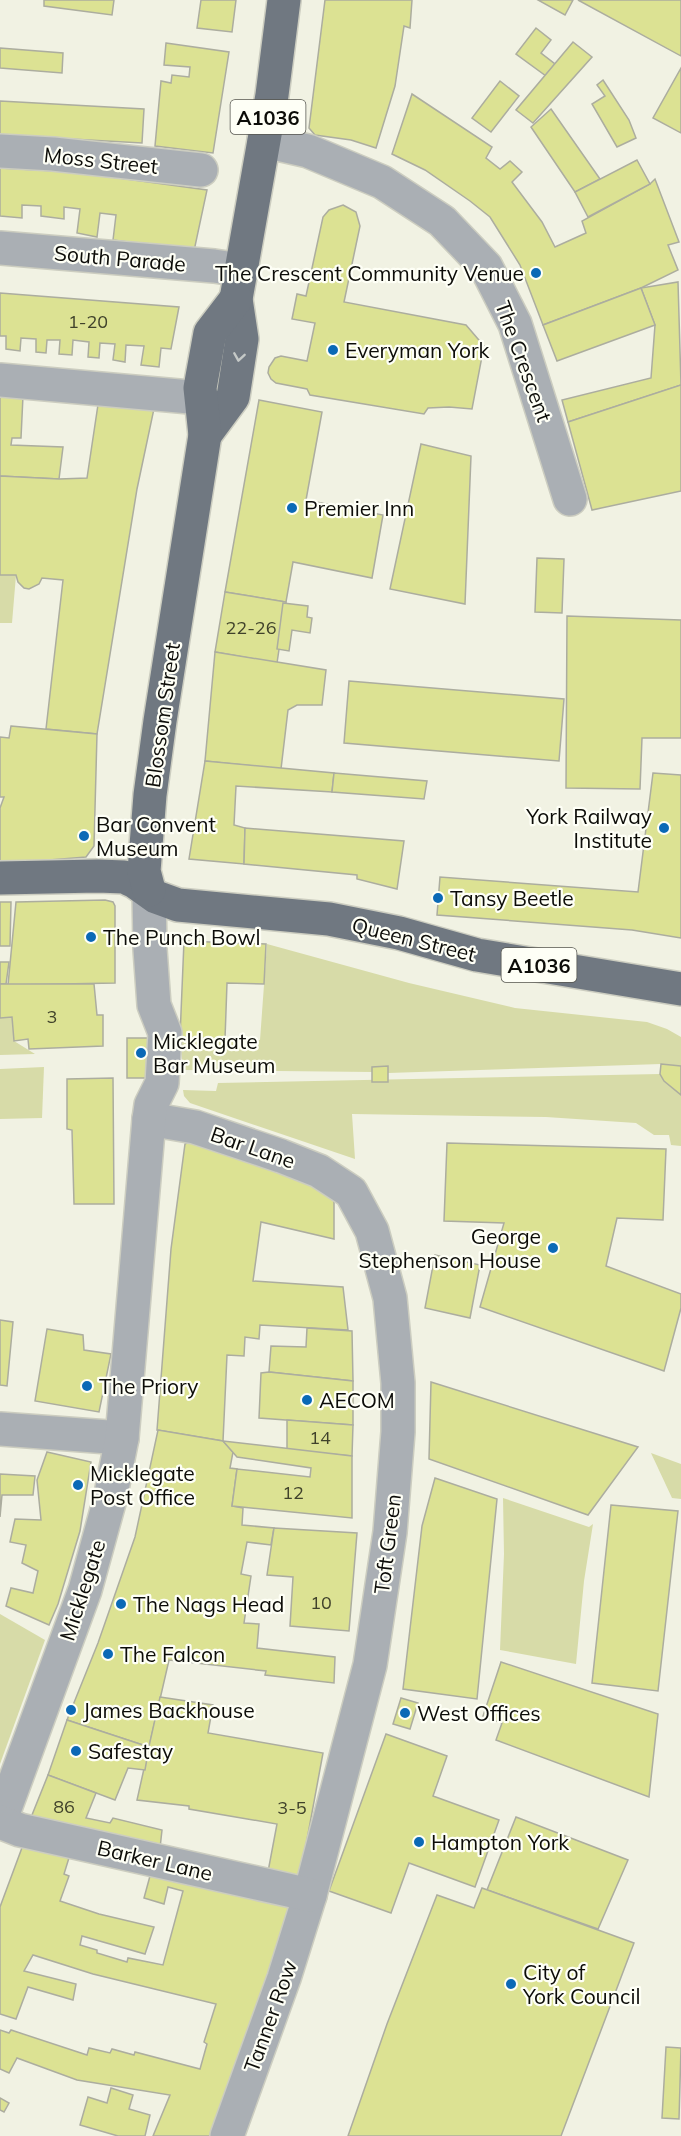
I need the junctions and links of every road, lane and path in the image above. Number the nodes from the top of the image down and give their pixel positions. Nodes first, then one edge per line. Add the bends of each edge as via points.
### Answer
1 (284, 0) edge
2 (264, 141) junction
3 (0, 151) edge
4 (201, 170) dead end
5 (0, 248) edge
6 (238, 285) junction
7 (0, 380) edge
8 (201, 398) junction
9 (205, 435) junction
10 (570, 499) dead end
11 (0, 878) edge
12 (149, 890) junction
13 (681, 989) edge
14 (163, 1066) joint
15 (150, 1112) junction
16 (351, 1192) joint
17 (0, 1430) edge
18 (122, 1438) junction
19 (0, 1821) edge
20 (310, 1895) junction
21 (227, 2136) edge

1 - 2 main road, Blossom Street / A1036
2 - 6 main road, Blossom Street / A1036
2 - 10 street, The Crescent via 308,151 382,182 442,221 486,267 515,324
3 - 4 street, Moss Street
5 - 6 street, South Parade via 214,266
6 - 8 main road, Blossom Street / A1036 via 210,333
6 -> 9 main road, Blossom Street / A1036 via 242,339 233,397
7 - 8 street
8 - 9 main road, Blossom Street / A1036
9 - 12 main road, Blossom Street / A1036 via 150,795 144,851
11 - 12 main road, A1036 via 115,876
12 - 13 main road, Queen Street / A1036 via 156,897 178,905 329,919 477,955
12 - 14 street, Blossom Street via 154,1005 165,1032
14 - 15 street, Micklegate via 162,1083
15 - 16 street, Bar Lane via 319,1171
15 - 18 street, Micklegate
16 - 20 street, Toft Green via 372,1231 390,1298 398,1432 390,1532 370,1665
17 - 18 street
18 - 19 street, Micklegate via 85,1590
19 - 20 street, Barker Lane via 20,1830
20 - 21 street, Tanner Row

